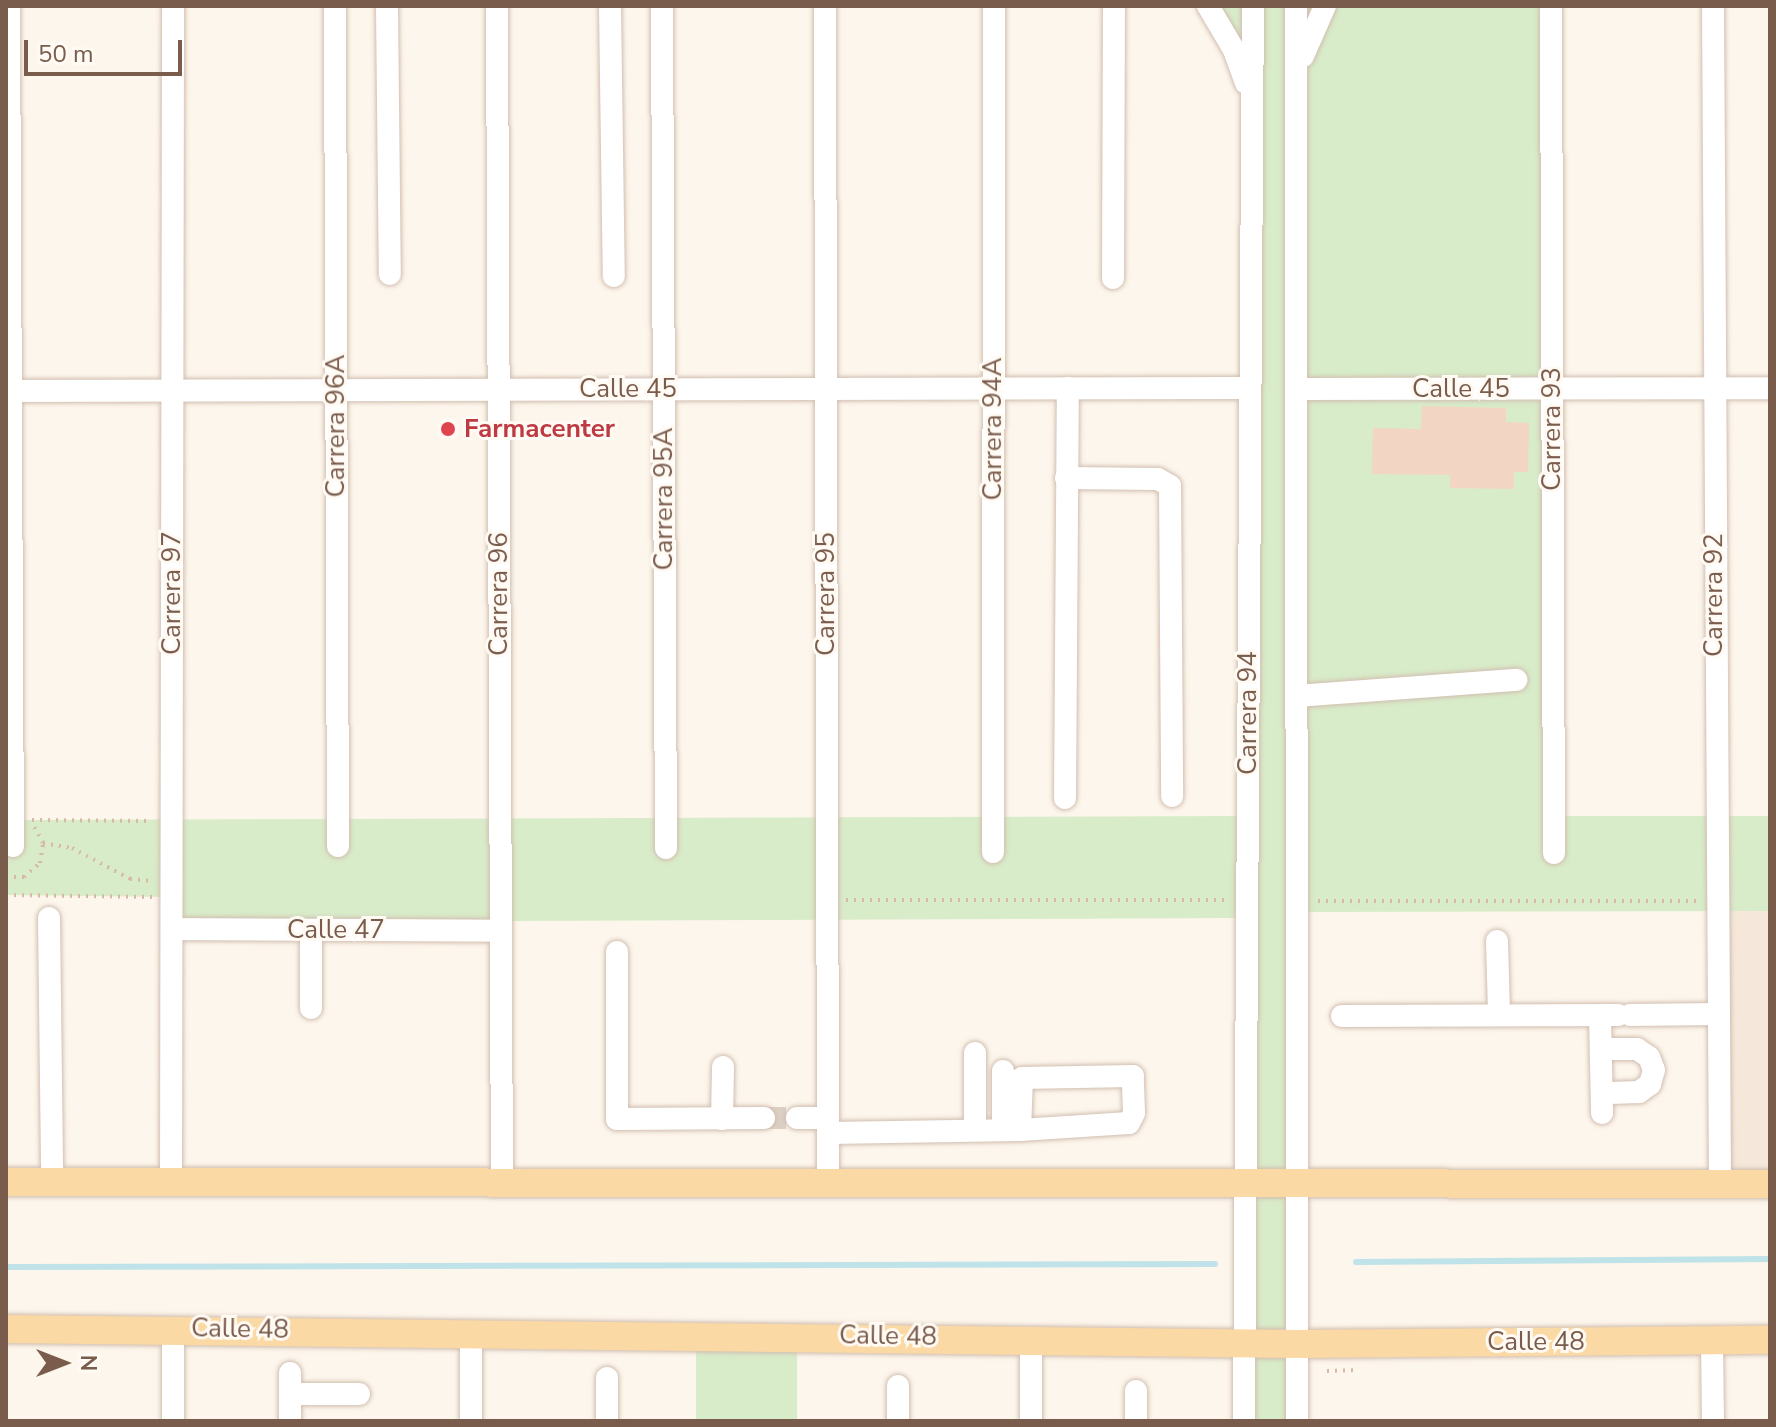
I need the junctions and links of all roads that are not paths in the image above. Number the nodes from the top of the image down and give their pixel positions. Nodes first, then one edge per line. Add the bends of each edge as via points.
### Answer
1 (9, 6) edge
2 (173, 6) edge
3 (335, 6) edge
4 (387, 6) edge
5 (497, 6) edge
6 (610, 6) edge
7 (662, 6) edge
8 (825, 6) edge
9 (994, 6) edge
10 (1114, 6) edge
11 (1208, 6) edge
12 (1253, 6) edge
13 (1296, 6) edge
14 (1325, 6) edge
15 (1551, 6) edge
16 (1713, 6) edge
17 (1297, 88) junction
18 (1250, 106) junction
19 (390, 274) dead end
20 (614, 276) dead end
21 (1113, 278) dead end
22 (1068, 388) junction
23 (1250, 388) junction
24 (1770, 388) edge
25 (664, 389) junction
26 (826, 389) junction
27 (993, 389) junction
28 (1297, 389) junction
29 (1552, 389) junction
30 (1714, 389) junction
31 (172, 390) junction
32 (336, 390) junction
33 (499, 390) junction
34 (8, 391) edge
35 (1066, 478) junction
36 (1516, 680) dead end
37 (1297, 696) junction
38 (1172, 796) dead end
39 (1065, 798) dead end
40 (13, 846) dead end
41 (338, 846) dead end
42 (666, 848) dead end
43 (993, 852) dead end
44 (1554, 853) dead end
45 (49, 918) dead end
46 (172, 929) junction
47 (311, 930) junction
48 (500, 931) junction
49 (1497, 941) dead end
50 (617, 952) dead end
51 (311, 1008) dead end
52 (1499, 1014) junction
53 (1718, 1014) junction
54 (1616, 1015) junction
55 (1342, 1016) dead end
56 (1601, 1049) junction
57 (975, 1053) dead end
58 (723, 1067) dead end
59 (1003, 1071) dead end
60 (764, 1118) tunnel mouth
61 (797, 1118) tunnel mouth
62 (722, 1119) junction
63 (828, 1125) junction
64 (975, 1130) junction
65 (1012, 1130) junction
66 (52, 1181) junction
67 (171, 1181) junction
68 (502, 1181) junction
69 (828, 1181) junction
70 (6, 1182) edge
71 (1246, 1182) junction
72 (1297, 1183) junction
73 (1720, 1184) junction
74 (1770, 1184) edge
75 (6, 1329) edge
76 (173, 1329) junction
77 (471, 1332) junction
78 (1031, 1338) junction
79 (1245, 1340) junction
80 (1712, 1340) junction
81 (1770, 1340) edge
82 (1297, 1344) junction
83 (607, 1378) dead end
84 (898, 1386) dead end
85 (1136, 1391) dead end
86 (359, 1394) dead end
87 (173, 1421) edge
88 (290, 1421) edge
89 (471, 1421) edge
90 (607, 1421) edge
91 (898, 1421) edge
92 (1031, 1421) edge
93 (1136, 1421) edge
94 (1244, 1421) edge
95 (1297, 1421) edge
96 (1713, 1421) edge

1 - 34 street
2 - 31 street, Carrera 97
3 - 32 street, Carrera 96A
4 - 19 street
5 - 33 street, Carrera 96
6 - 20 street
7 - 25 street, Carrera 95A
8 - 26 street, Carrera 95
9 - 27 street, Carrera 94A
10 - 21 street
11 - 18 street via 1234,50
12 - 18 street, Carrera 94
13 - 17 street, Carrera 94
14 - 17 street via 1305,45
15 - 29 street, Carrera 93
16 - 30 street, Carrera 92
17 - 28 street, Carrera 94
18 - 23 street, Carrera 94
22 - 23 street, Calle 45
22 - 27 street, Calle 45
22 - 35 street
23 - 71 street, Carrera 94
24 - 30 street, Calle 45
25 - 26 street, Calle 45
25 - 33 street, Calle 45
25 - 42 street, Carrera 95A
26 - 27 street, Calle 45
26 - 63 street, Carrera 95
27 - 43 street, Carrera 94A
28 - 29 street, Calle 45
28 - 37 street, Carrera 94
29 - 30 street, Calle 45
29 - 44 street, Carrera 93
30 - 53 street, Carrera 92
31 - 32 street, Calle 45
31 - 34 street, Calle 45
31 - 46 street, Carrera 97
32 - 33 street, Calle 45
32 - 41 street, Carrera 96A
33 - 48 street, Carrera 96
34 - 40 street
35 - 38 street via 1158,479 1170,486
35 - 39 street
36 - 37 street
37 - 72 street, Carrera 94
45 - 66 street
46 - 47 street, Calle 47
46 - 67 street, Carrera 97
47 - 48 street, Calle 47
47 - 51 street
48 - 68 street, Carrera 96
49 - 52 street
50 - 62 street via 617,1119
52 - 54 street
52 - 55 street
53 - 54 street
53 - 73 street, Carrera 92
54 - 56 street
56 - 56 street via 1637,1049 1649,1057 1654,1070 1650,1084 1602,1103
57 - 64 street
58 - 62 street
59 - 65 street
60 - 62 street
61 - 63 street
63 - 64 street
63 - 69 street, Carrera 95
64 - 65 street
65 - 65 street via 1129,1123 1134,1113 1133,1076 1022,1078
66 - 67 main road
66 - 70 main road
67 - 68 main road
68 - 69 main road
69 - 71 main road
71 - 72 main road
71 - 79 street, Carrera 94
72 - 73 main road
72 - 82 street, Carrera 94
73 - 74 main road
75 - 76 main road, Calle 48
76 - 77 main road, Calle 48
76 - 87 street
77 - 78 main road, Calle 48
77 - 89 street
78 - 79 main road, Calle 48
78 - 92 street
79 - 82 main road, Calle 48
79 - 94 street, Carrera 94
80 - 81 main road, Calle 48
80 - 82 main road, Calle 48
80 - 96 street
82 - 95 street, Carrera 94
83 - 90 street
84 - 91 street
85 - 93 street
86 - 88 street via 290,1383

